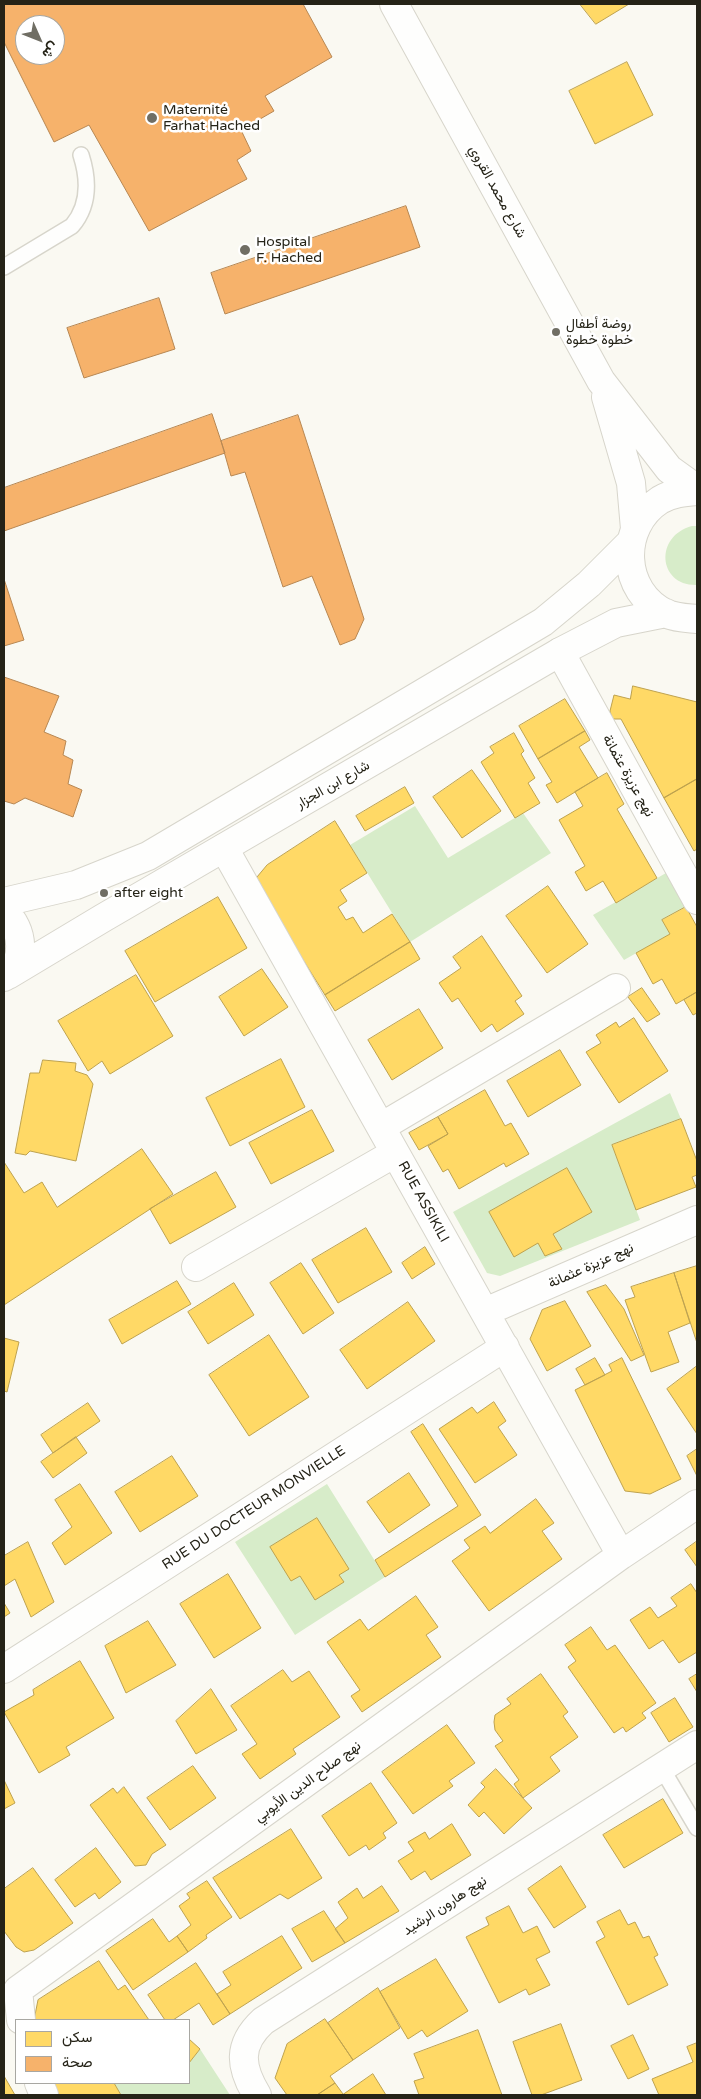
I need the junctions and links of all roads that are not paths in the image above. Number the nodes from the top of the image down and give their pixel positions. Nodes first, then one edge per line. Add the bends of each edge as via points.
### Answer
1 (394, 4) edge
2 (81, 155) dead end
3 (4, 267) edge
4 (601, 381) junction
5 (697, 490) edge
6 (633, 536) junction
7 (685, 620) edge
8 (560, 652) junction
9 (224, 848) junction
10 (697, 900) edge
11 (4, 902) edge
12 (4, 912) edge
13 (6, 976) edge
14 (616, 988) dead end
15 (381, 1127) junction
16 (395, 1153) junction
17 (697, 1220) edge
18 (196, 1267) dead end
19 (485, 1312) junction
20 (504, 1347) junction
21 (697, 1504) edge
22 (622, 1555) junction
23 (4, 1669) edge
24 (697, 1746) edge
25 (661, 1767) junction
26 (697, 1828) edge
27 (21, 2019) edge
28 (257, 2095) edge

1 - 4 street, شارع محمد القروي
2 - 3 lane via 87,189 78,220
4 - 5 street, شارع محمد القروي via 669,468
4 - 6 street, شارع محمد القروي via 631,483
5 - 6 street, شارع محمد القروي via 679,492 661,500 646,512
6 - 7 street, شارع محمد القروي via 630,564 636,584 649,601
6 - 11 street via 589,584 543,622 148,856 76,885
7 - 8 street, شارع ابن الجزار via 616,623
8 - 9 street, شارع ابن الجزار
8 - 10 street, نهج عزيزة عثمانة
9 - 13 street, شارع ابن الجزار
9 - 15 street, RUE ASSIKILI
12 - 13 street via 15,924 20,945 19,956
14 - 15 street
15 - 16 street, RUE ASSIKILI
16 - 18 street
16 - 19 street, RUE ASSIKILI
17 - 19 street, نهج عزيزة عثمانة
19 - 20 street, RUE ASSIKILI
20 - 22 street, RUE ASSIKILI
20 - 23 street, RUE DU DOCTEUR MONVIELLE
21 - 22 street
22 - 27 street, نهج صلاح الدين الأيوبي via 18,1990
24 - 25 street, نهج هارون الرشيد
25 - 26 lane
25 - 28 street, نهج هارون الرشيد via 254,2030 247,2042 244,2067

